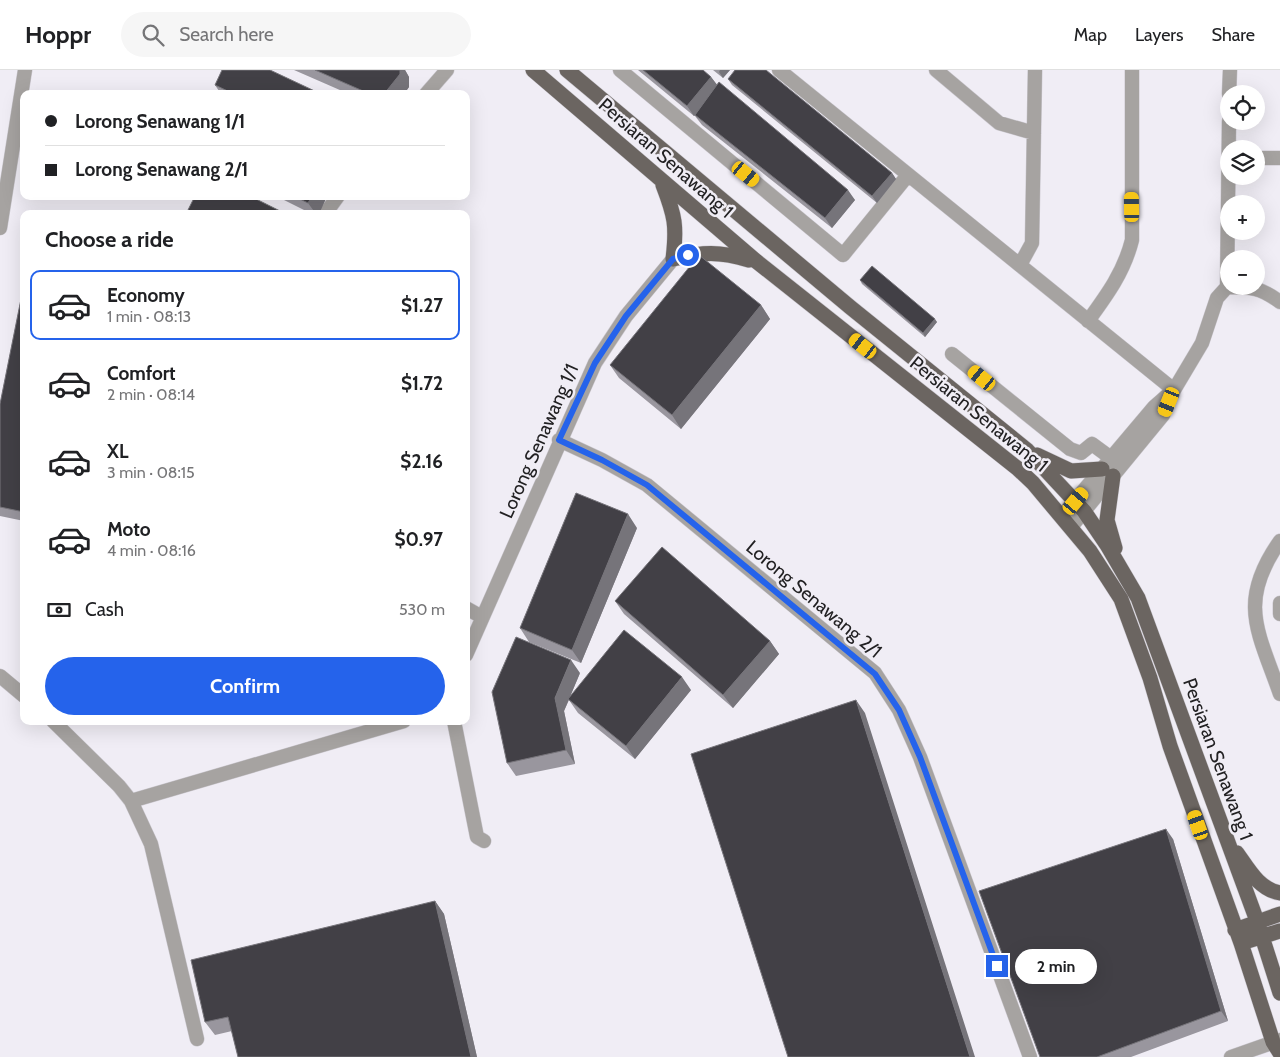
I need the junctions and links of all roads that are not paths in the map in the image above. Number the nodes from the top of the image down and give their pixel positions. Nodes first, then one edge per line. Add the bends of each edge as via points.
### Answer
1 (25, 70) edge
2 (532, 70) edge
3 (567, 70) edge
4 (620, 70) edge
5 (779, 70) edge
6 (936, 70) edge
7 (1035, 70) edge
8 (1132, 70) edge
9 (1230, 70) edge
10 (440, 72) edge
11 (1230, 85) edge
12 (22, 90) edge
13 (429, 90) edge
14 (20, 102) edge
15 (1034, 133) junction
16 (1265, 158) edge
17 (1280, 158) edge
18 (908, 175) junction
19 (662, 182) junction
20 (1229, 185) edge
21 (0, 228) edge
22 (1228, 250) edge
23 (673, 259) junction
24 (756, 262) junction
25 (1020, 265) junction
26 (1265, 291) edge
27 (1220, 295) edge
28 (1280, 302) edge
29 (1088, 320) junction
30 (952, 354) dead end
31 (1174, 390) junction
32 (559, 440) junction
33 (1027, 450) junction
34 (1109, 468) junction
35 (1080, 506) junction
36 (1067, 521) junction
37 (1280, 540) edge
38 (1121, 570) junction
39 (1280, 603) edge
40 (470, 610) edge
41 (1280, 614) edge
42 (482, 617) junction
43 (470, 646) edge
44 (0, 676) edge
45 (20, 693) edge
46 (1280, 694) edge
47 (57, 725) edge
48 (390, 725) edge
49 (455, 725) edge
50 (131, 801) junction
51 (1225, 835) junction
52 (484, 841) dead end
53 (1280, 893) edge
54 (1280, 914) edge
55 (1257, 921) junction
56 (1280, 931) edge
57 (1238, 937) junction
58 (1262, 937) junction
59 (1280, 993) edge
60 (197, 1039) dead end
61 (1278, 1045) edge
62 (1030, 1057) edge
63 (1231, 1057) edge

1 - 12 street
2 - 19 main road, Persiaran Senawang 1
3 - 33 main road, Persiaran Senawang 1
4 - 18 street via 843,255
5 - 18 street
6 - 15 street via 999,123
7 - 15 street
8 - 29 street via 1132,240 1126,263
9 - 11 street
10 - 13 street
14 - 21 street
15 - 25 street via 1032,243
16 - 17 street
18 - 25 street
19 - 23 main road via 674,213
19 - 24 main road, Persiaran Senawang 1
20 - 22 street
23 - 24 main road via 711,252
23 - 32 street, Lorong Senawang 1/1 via 626,316 595,363
24 - 36 main road, Persiaran Senawang 1 via 1017,468
25 - 29 street
26 - 28 street
27 - 31 street via 1202,343
29 - 31 street
30 - 34 street via 1070,450 1081,453 1092,444
31 - 34 street via 1164,415
32 - 42 street, Lorong Senawang 1/1
32 - 62 street, Lorong Senawang 2/1 via 647,485 875,674 899,710 920,757
33 - 34 main road via 1071,471
33 - 35 main road, Persiaran Senawang 1
34 - 35 street
34 - 38 main road via 1107,520
35 - 36 street
35 - 38 main road, Persiaran Senawang 1
36 - 57 main road, Persiaran Senawang 1 via 1121,599
37 - 46 street via 1265,563 1255,596 1255,623
38 - 51 main road, Persiaran Senawang 1 via 1138,598
39 - 41 street
40 - 42 street
42 - 43 street, Lorong Senawang 1/1
44 - 45 street
47 - 50 street
48 - 50 street
49 - 52 street via 477,837
50 - 60 street via 151,844
51 - 53 main road via 1256,880 1271,891
51 - 55 main road, Persiaran Senawang 1
54 - 55 main road
55 - 57 main road
55 - 58 main road, Persiaran Senawang 1
56 - 58 main road
57 - 58 main road
57 - 61 main road, Persiaran Senawang 1
58 - 59 main road, Persiaran Senawang 1
61 - 63 street

